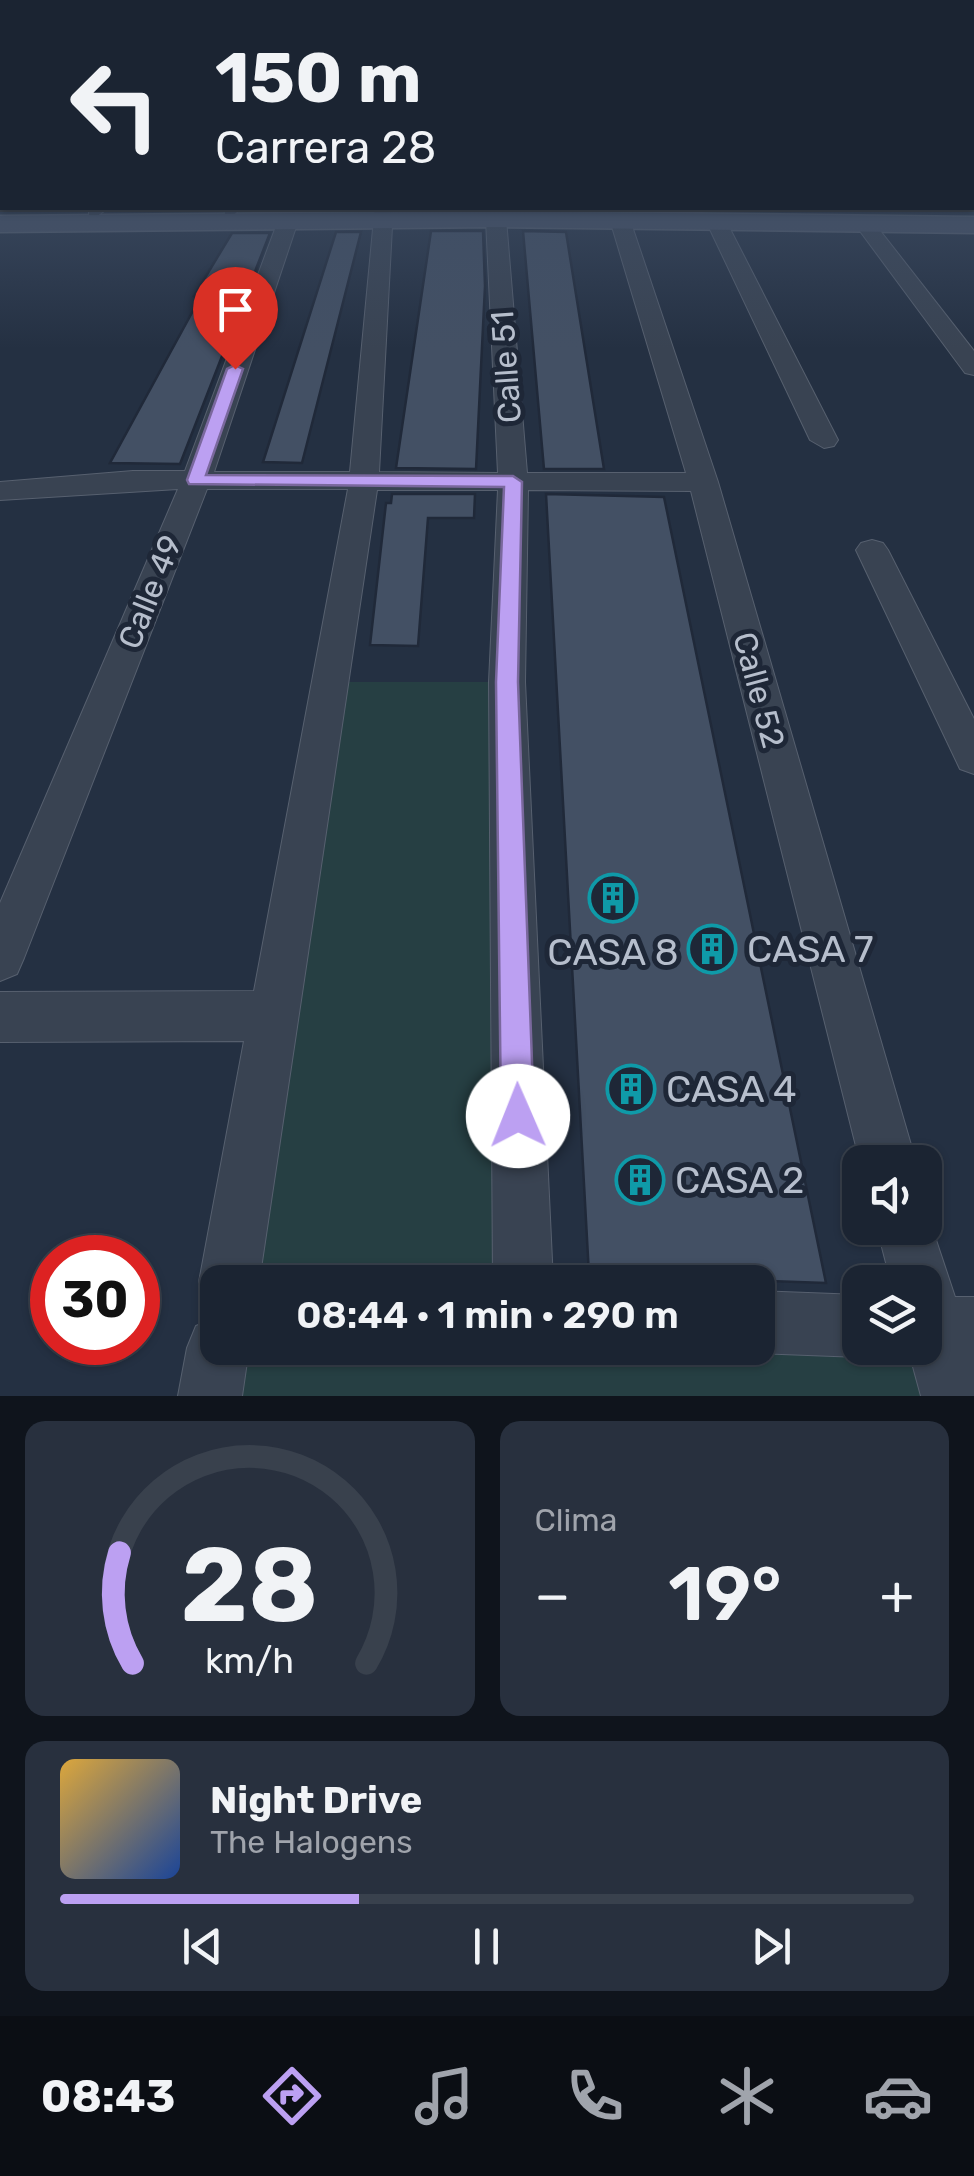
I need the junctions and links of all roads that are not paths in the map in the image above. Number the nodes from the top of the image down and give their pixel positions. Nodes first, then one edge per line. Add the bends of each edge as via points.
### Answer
1 (313, 219) edge
2 (382, 219) edge
3 (497, 219) edge
4 (611, 219) edge
5 (694, 219) edge
6 (288, 221) junction
7 (716, 221) junction
8 (864, 223) junction
9 (0, 224) edge
10 (974, 225) edge
11 (974, 368) edge
12 (824, 440) dead end
13 (196, 480) junction
14 (364, 481) junction
15 (513, 482) junction
16 (703, 482) junction
17 (0, 490) edge
18 (872, 550) dead end
19 (974, 758) edge
20 (0, 958) edge
21 (273, 1016) junction
22 (0, 1017) edge
23 (883, 1145) edge
24 (522, 1259) edge
25 (232, 1265) edge
26 (775, 1323) edge
27 (842, 1325) edge
28 (942, 1342) edge
29 (215, 1365) edge
30 (210, 1396) edge
31 (953, 1396) edge

1 - 6 street
2 - 14 street
3 - 15 street, Calle 51
4 - 16 street, Calle 52
5 - 7 street
6 - 9 street
6 - 13 street, Calle 49
7 - 8 street
7 - 12 street
8 - 10 street
8 - 11 street
13 - 14 street
13 - 17 street
13 - 20 street, Calle 49
14 - 15 street
14 - 21 street
15 - 16 street
15 - 24 street, Calle 51 via 507,682
16 - 23 street, Calle 52
18 - 19 street
21 - 22 street
21 - 25 street
26 - 27 street
28 - 31 street
29 - 30 street

